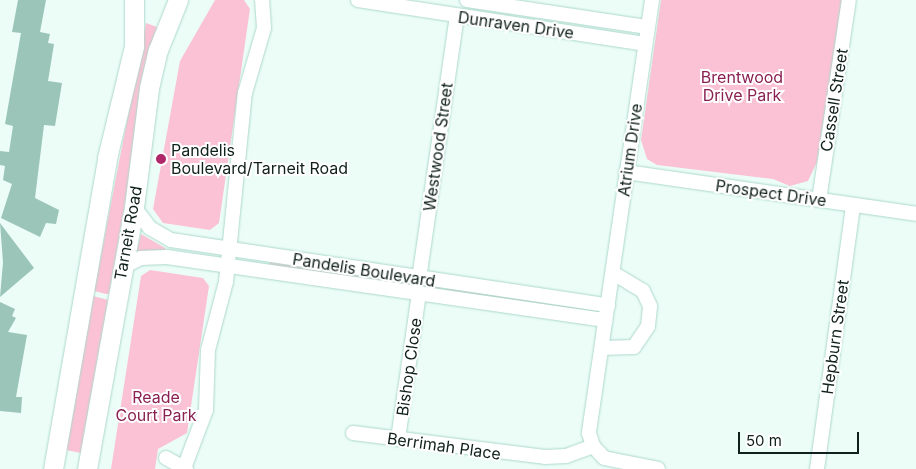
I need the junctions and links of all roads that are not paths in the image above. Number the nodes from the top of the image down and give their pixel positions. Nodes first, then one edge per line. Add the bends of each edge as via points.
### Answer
1 (134, 0) edge
2 (178, 0) edge
3 (262, 0) edge
4 (358, 0) edge
5 (467, 0) edge
6 (652, 0) edge
7 (849, 0) edge
8 (427, 5) edge
9 (457, 16) junction
10 (648, 27) junction
11 (645, 44) junction
12 (626, 172) junction
13 (819, 200) junction
14 (854, 205) junction
15 (134, 207) junction
16 (916, 214) edge
17 (230, 251) junction
18 (228, 266) junction
19 (123, 267) junction
20 (613, 273) junction
21 (419, 278) junction
22 (419, 294) junction
23 (608, 306) junction
24 (606, 320) junction
25 (602, 348) junction
26 (353, 433) dead end
27 (398, 439) junction
28 (593, 446) junction
29 (166, 458) dead end
30 (185, 468) edge
31 (53, 469) edge
32 (87, 469) edge
33 (658, 469) edge
34 (817, 469) edge

1 - 31 main road, Tarneit Road via 134,46 107,158
2 - 15 main road, Tarneit Road via 153,68
3 - 17 street via 263,36 245,93 240,126
4 - 8 street, Dunraven Drive
5 - 10 street, Dunraven Drive
6 - 10 street, Atrium Drive
7 - 13 street, Cassell Street
8 - 9 street, Dunraven Drive
9 - 11 street, Dunraven Drive
9 - 21 street, Westwood Street
10 - 11 street, Atrium Drive
11 - 12 street, Atrium Drive
12 - 13 street, Prospect Drive
12 - 20 street, Atrium Drive
13 - 14 street, Prospect Drive
14 - 16 street, Prospect Drive
14 - 34 street, Hepburn Street
15 - 17 street, Pandelis Boulevard via 160,236
15 - 19 main road, Tarneit Road
17 - 18 street
17 - 21 street, Pandelis Boulevard
18 - 19 street, Pandelis Boulevard via 156,257
18 - 22 street, Pandelis Boulevard
18 - 30 street via 208,350 206,410
19 - 32 main road, Tarneit Road
20 - 23 street, Atrium Drive
20 - 25 street via 643,291 650,306 648,326 634,347
21 - 23 street, Pandelis Boulevard
22 - 24 street, Pandelis Boulevard
22 - 27 street, Bishop Close
23 - 24 street, Atrium Drive
24 - 25 street, Atrium Drive
25 - 28 street, Atrium Drive via 590,422
26 - 27 street, Berrimah Place
27 - 28 street, Berrimah Place via 544,458 566,456
28 - 33 street via 611,461
29 - 30 street

